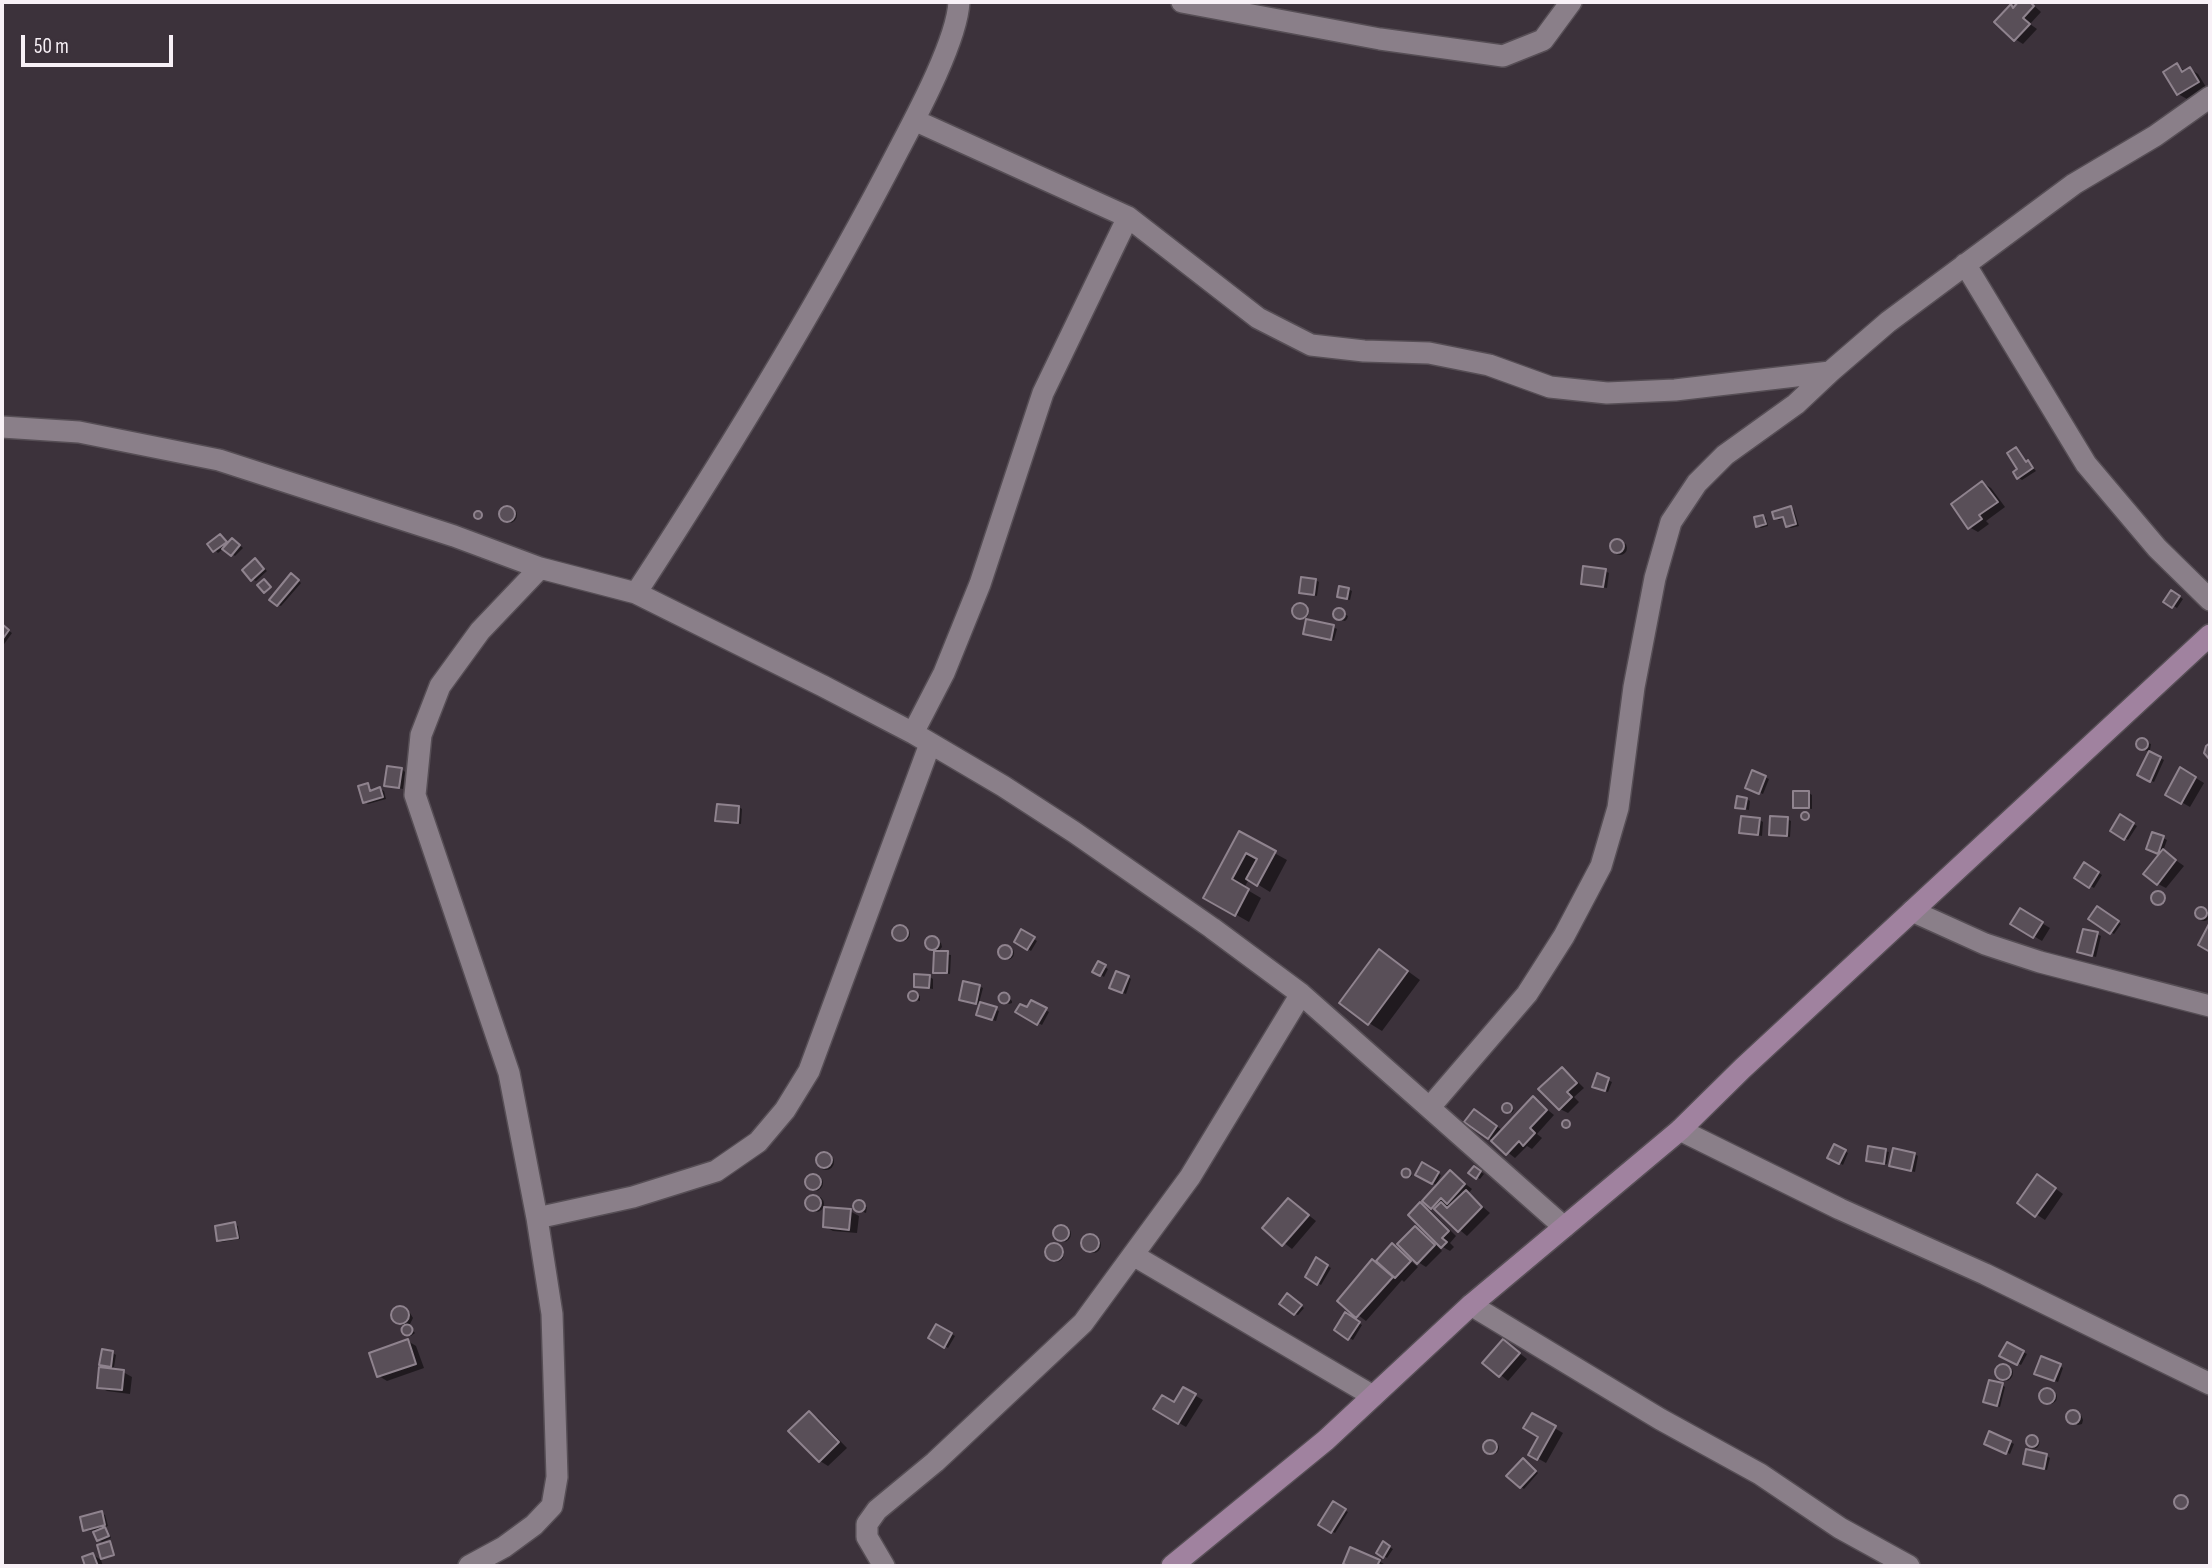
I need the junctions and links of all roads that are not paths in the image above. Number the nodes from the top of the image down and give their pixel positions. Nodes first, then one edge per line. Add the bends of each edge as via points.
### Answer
1 (959, 2) edge
2 (1182, 2) edge
3 (1571, 2) edge
4 (2210, 97) edge
5 (915, 120) junction
6 (1128, 217) junction
7 (1965, 264) junction
8 (1830, 372) junction
9 (2, 427) edge
10 (540, 568) junction
11 (636, 593) junction
12 (2210, 600) edge
13 (2210, 635) edge
14 (922, 738) junction
15 (1912, 911) junction
16 (1301, 994) junction
17 (2210, 1006) edge
18 (1430, 1107) junction
19 (1680, 1130) junction
20 (537, 1218) junction
21 (1564, 1227) junction
22 (1133, 1255) junction
23 (1471, 1305) junction
24 (2210, 1384) edge
25 (1373, 1396) junction
26 (469, 1566) edge
27 (882, 1566) edge
28 (1172, 1566) edge
29 (1909, 1566) edge

1 - 5 street via 958,16
2 - 3 street via 1380,39 1503,56 1543,40
4 - 7 street via 2074,184
5 - 6 street
5 - 11 street via 787,352
6 - 8 street via 1258,318 1311,345 1429,353 1489,365 1550,387 1607,393
6 - 14 street via 1043,393 980,584
7 - 8 street
7 - 12 street via 2086,464 2157,548
8 - 18 street via 1796,404 1725,455 1697,483 1671,522 1634,687 1618,808 1601,866 1527,994
9 - 10 street via 79,432 219,460
10 - 11 street
10 - 20 street via 480,631 440,686 421,735 415,796 509,1073
11 - 14 street
13 - 15 main road
14 - 16 street via 1074,832
14 - 20 street via 809,1071 785,1110 758,1142 716,1171 634,1197
15 - 17 street via 2018,955
15 - 19 main road
16 - 18 street
16 - 22 street via 1189,1177
18 - 21 street
19 - 21 main road
19 - 24 street
20 - 26 street via 552,1314 557,1477 552,1506 504,1548
21 - 23 main road
22 - 25 street
22 - 27 street via 1083,1323 877,1510 867,1524 867,1537
23 - 25 main road
23 - 29 street
25 - 28 main road

